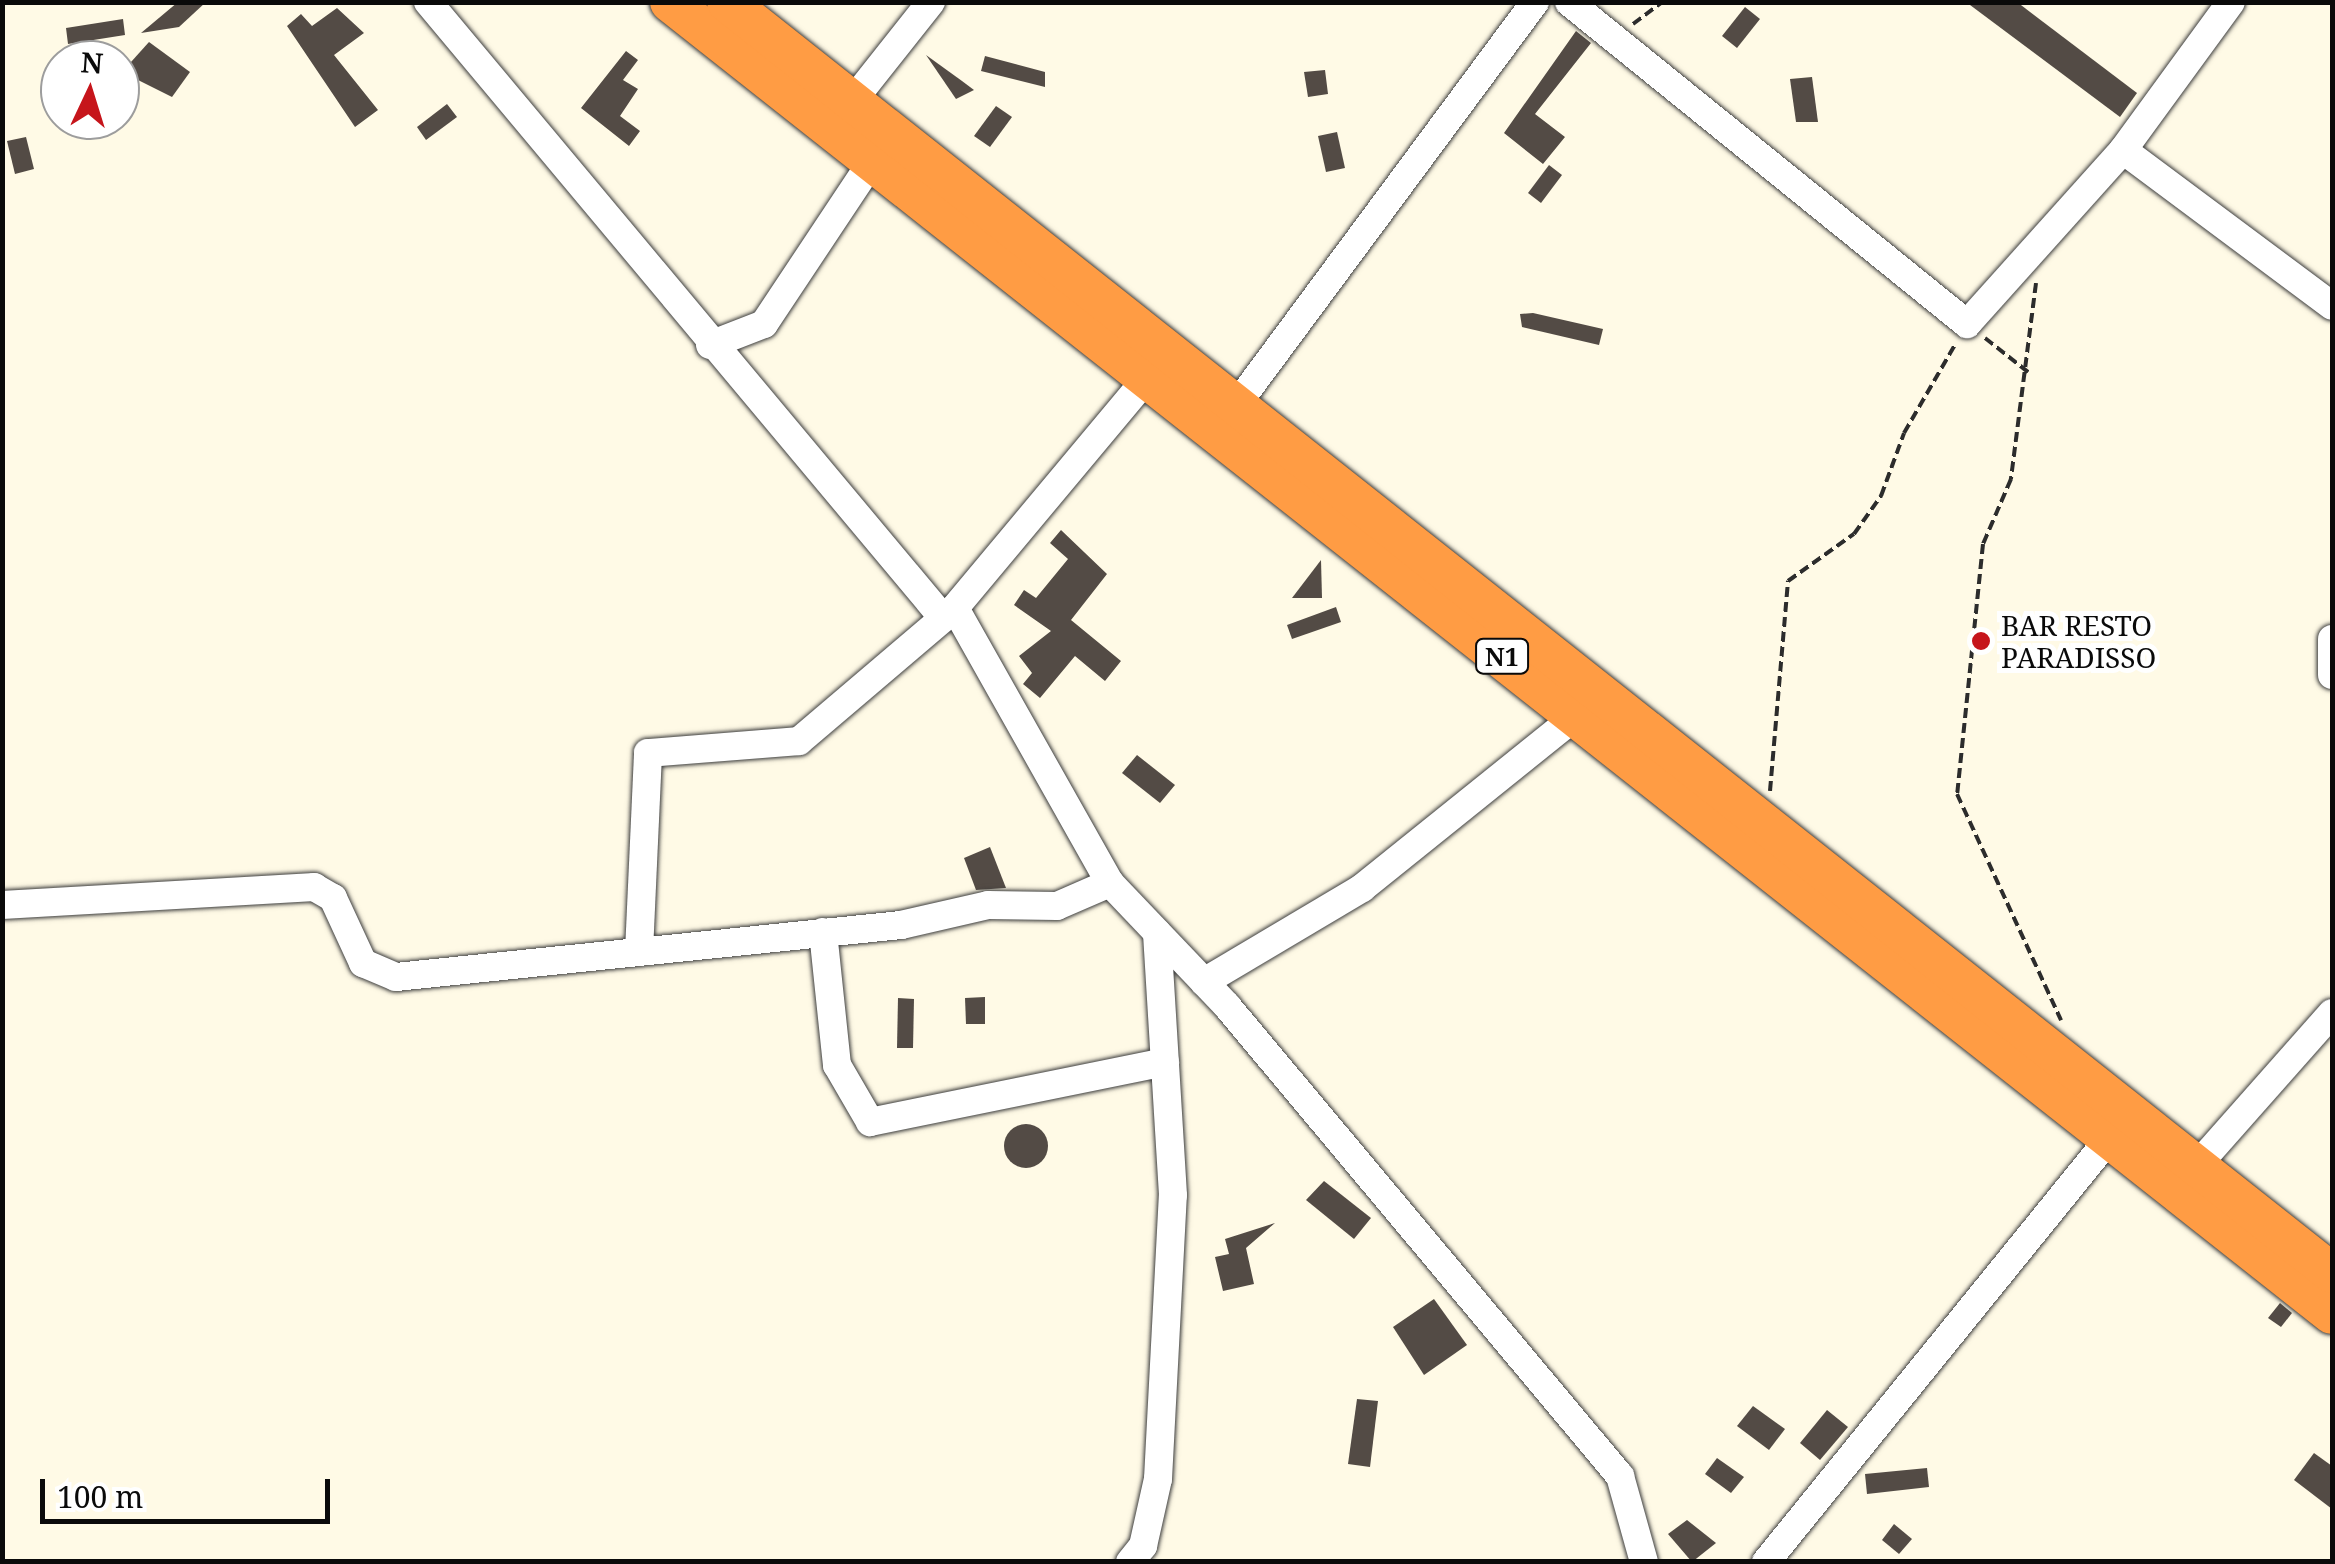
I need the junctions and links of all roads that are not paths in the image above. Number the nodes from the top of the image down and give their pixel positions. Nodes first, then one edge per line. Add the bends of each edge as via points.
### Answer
1 (428, 2) edge
2 (670, 2) edge
3 (932, 2) edge
4 (1535, 2) edge
5 (1569, 2) edge
6 (2231, 2) edge
7 (744, 8) edge
8 (841, 115) junction
9 (2123, 150) junction
10 (870, 163) junction
11 (2332, 306) edge
12 (710, 345) junction
13 (1147, 378) junction
14 (1226, 419) junction
15 (949, 613) junction
16 (2332, 639) edge
17 (2332, 675) edge
18 (1577, 715) junction
19 (1110, 883) junction
20 (2, 904) edge
21 (823, 932) junction
22 (1157, 932) junction
23 (638, 952) junction
24 (1204, 982) junction
25 (2332, 1016) edge
26 (1165, 1062) junction
27 (2108, 1140) junction
28 (2186, 1178) junction
29 (2332, 1273) edge
30 (2332, 1314) edge
31 (1130, 1562) edge
32 (1644, 1562) edge
33 (1766, 1562) edge

1 - 12 street
2 - 8 highway, N1
3 - 8 street
4 - 14 street
5 - 9 street via 1967,324 2037,254
6 - 9 street
7 - 8 highway, N1
8 - 10 highway, N1
8 - 14 highway, N1
9 - 11 street
10 - 12 street via 764,324
10 - 13 highway, N1
12 - 15 street
13 - 14 highway, N1
13 - 15 street
14 - 18 highway, N1
14 - 28 highway, N1 via 1786,838
15 - 19 street
15 - 23 street via 799,741 648,753
16 - 17 street
18 - 24 street via 1362,888
18 - 27 highway, N1
19 - 21 street via 1057,906 988,905
19 - 22 street
20 - 23 street via 314,888 333,898 376,976
21 - 23 street
21 - 26 street via 837,1065 870,1122
22 - 24 street
22 - 26 street
24 - 32 street via 1620,1476
25 - 28 street
26 - 31 street via 1173,1195 1158,1479 1143,1546
27 - 28 highway, N1
27 - 33 street
28 - 29 highway, N1
28 - 30 highway, N1

